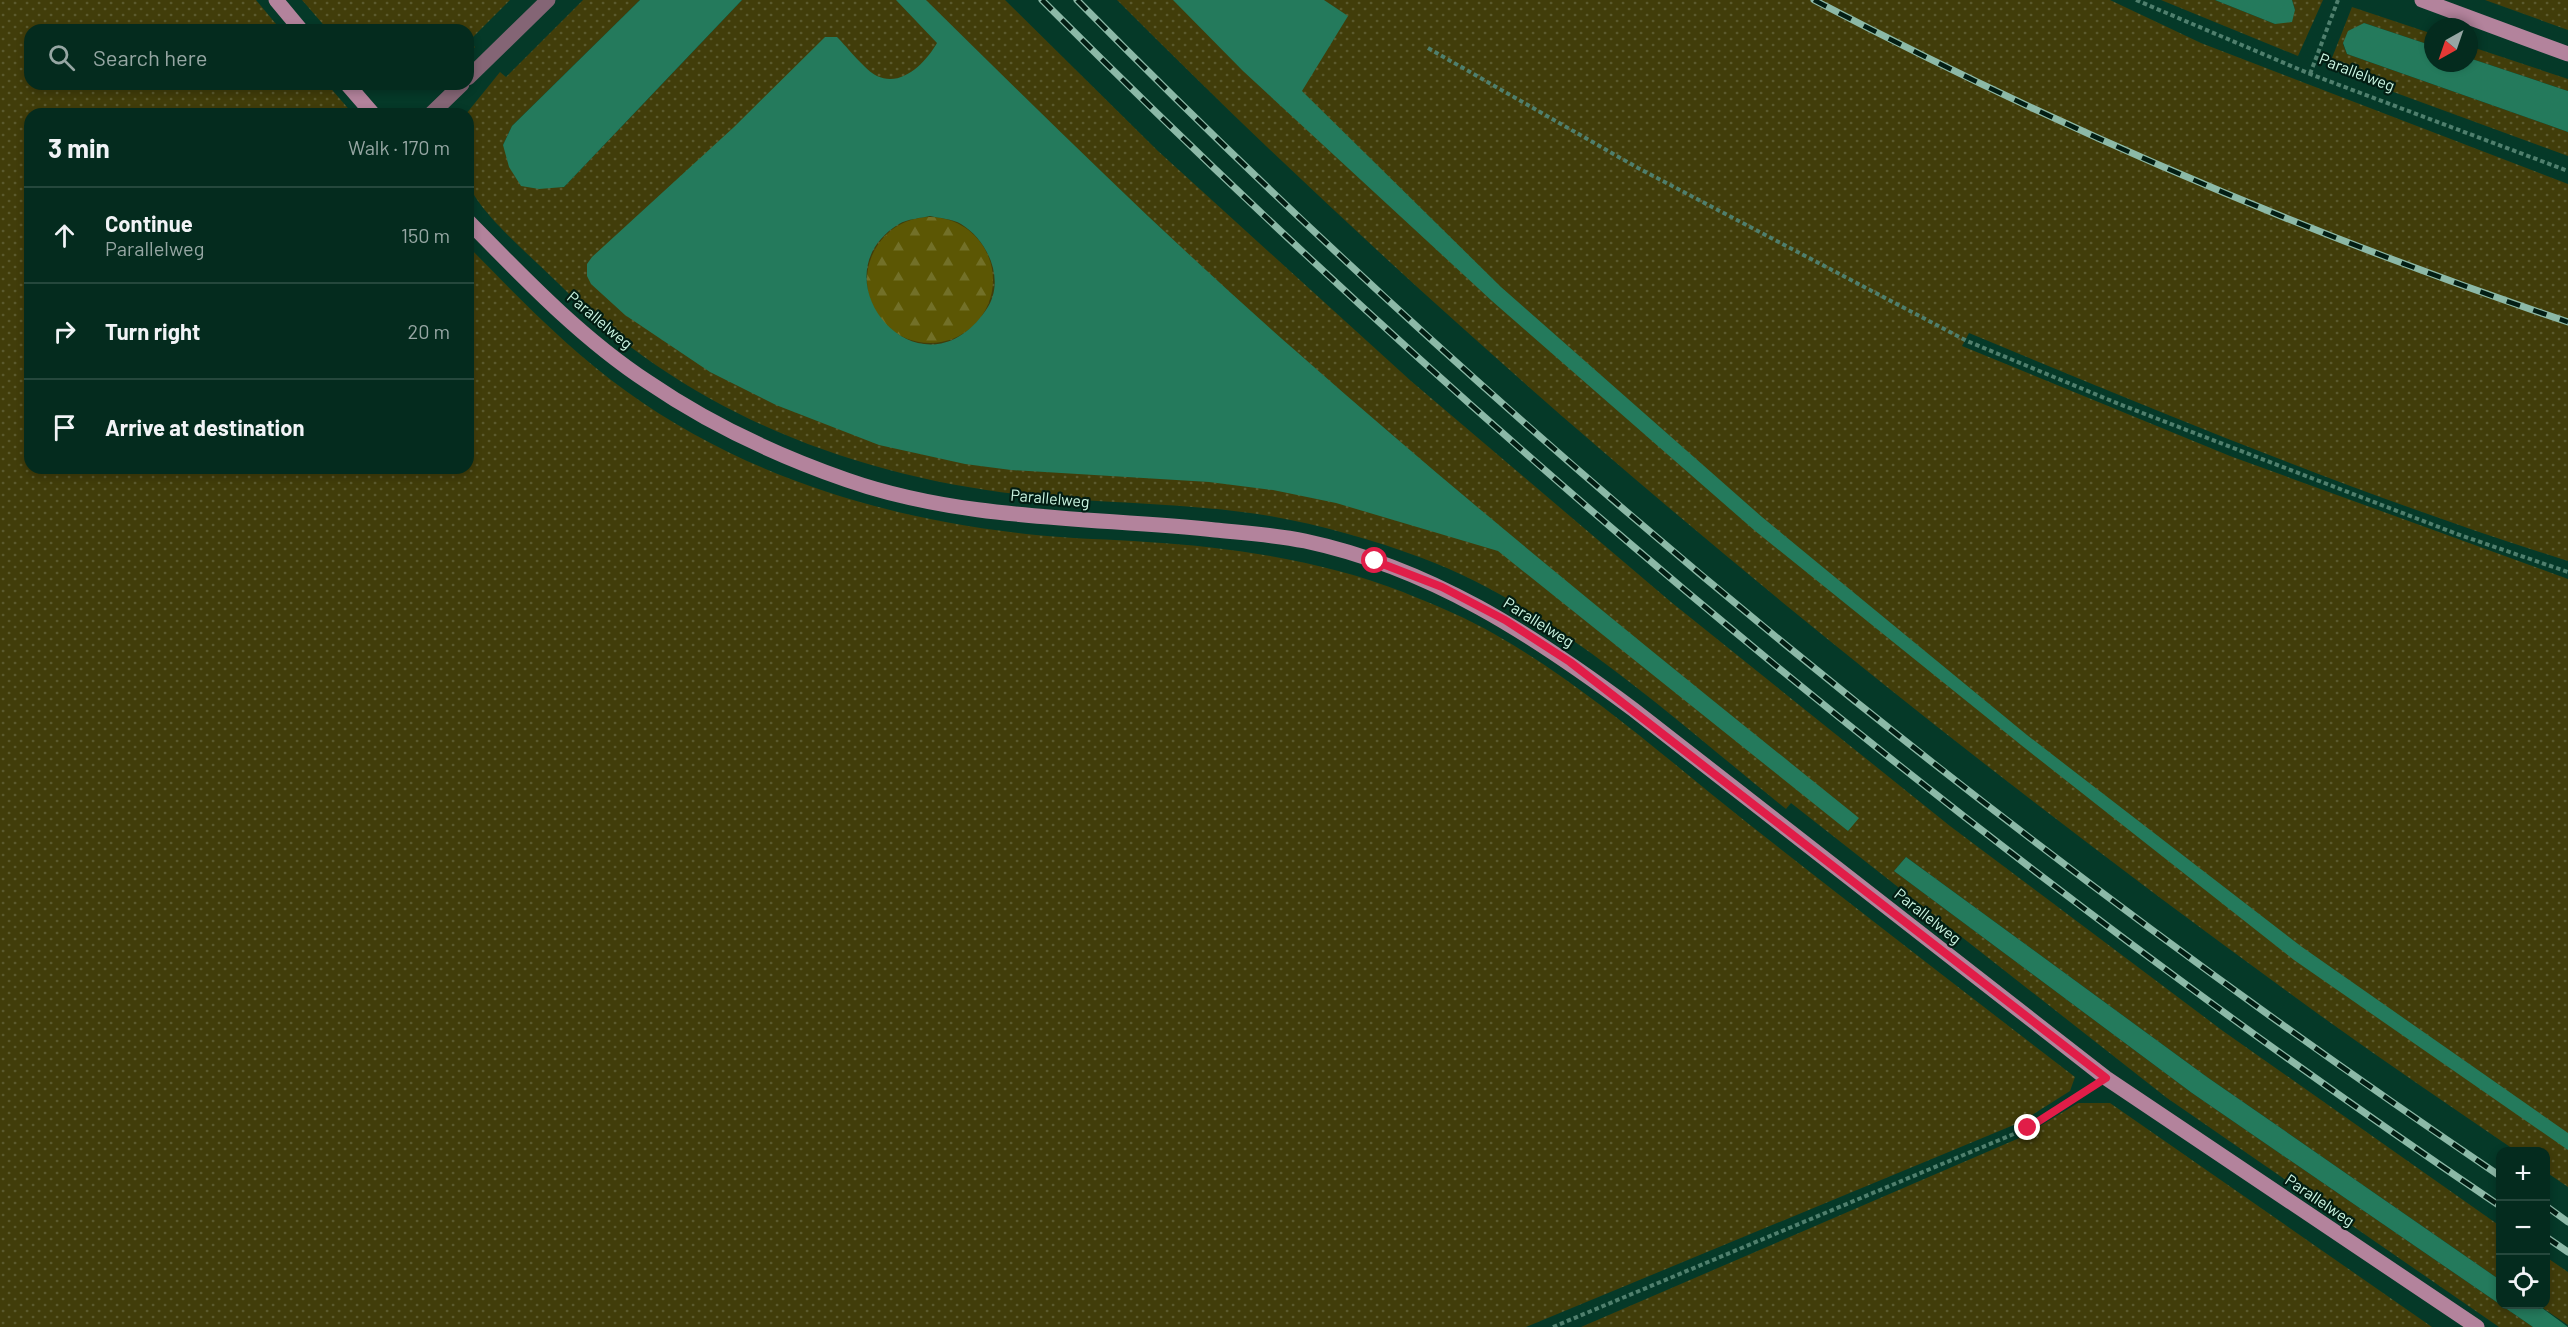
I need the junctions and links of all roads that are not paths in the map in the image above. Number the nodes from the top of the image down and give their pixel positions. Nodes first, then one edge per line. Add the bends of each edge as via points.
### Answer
1 (276, 0) edge
2 (548, 0) edge
3 (2422, 0) edge
4 (296, 24) edge
5 (2568, 54) edge
6 (474, 72) edge
7 (351, 90) edge
8 (456, 90) edge
9 (368, 108) edge
10 (437, 108) edge
11 (474, 227) edge
12 (2477, 1327) edge

1 - 4 street
2 - 6 street
3 - 5 street
7 - 9 street
8 - 10 street
11 - 12 street, Parallelweg via 581,330 646,381 705,417 848,480 924,500 1037,517 1156,524 1305,541 1375,561 1442,587 1505,620 1634,710 2106,1078

